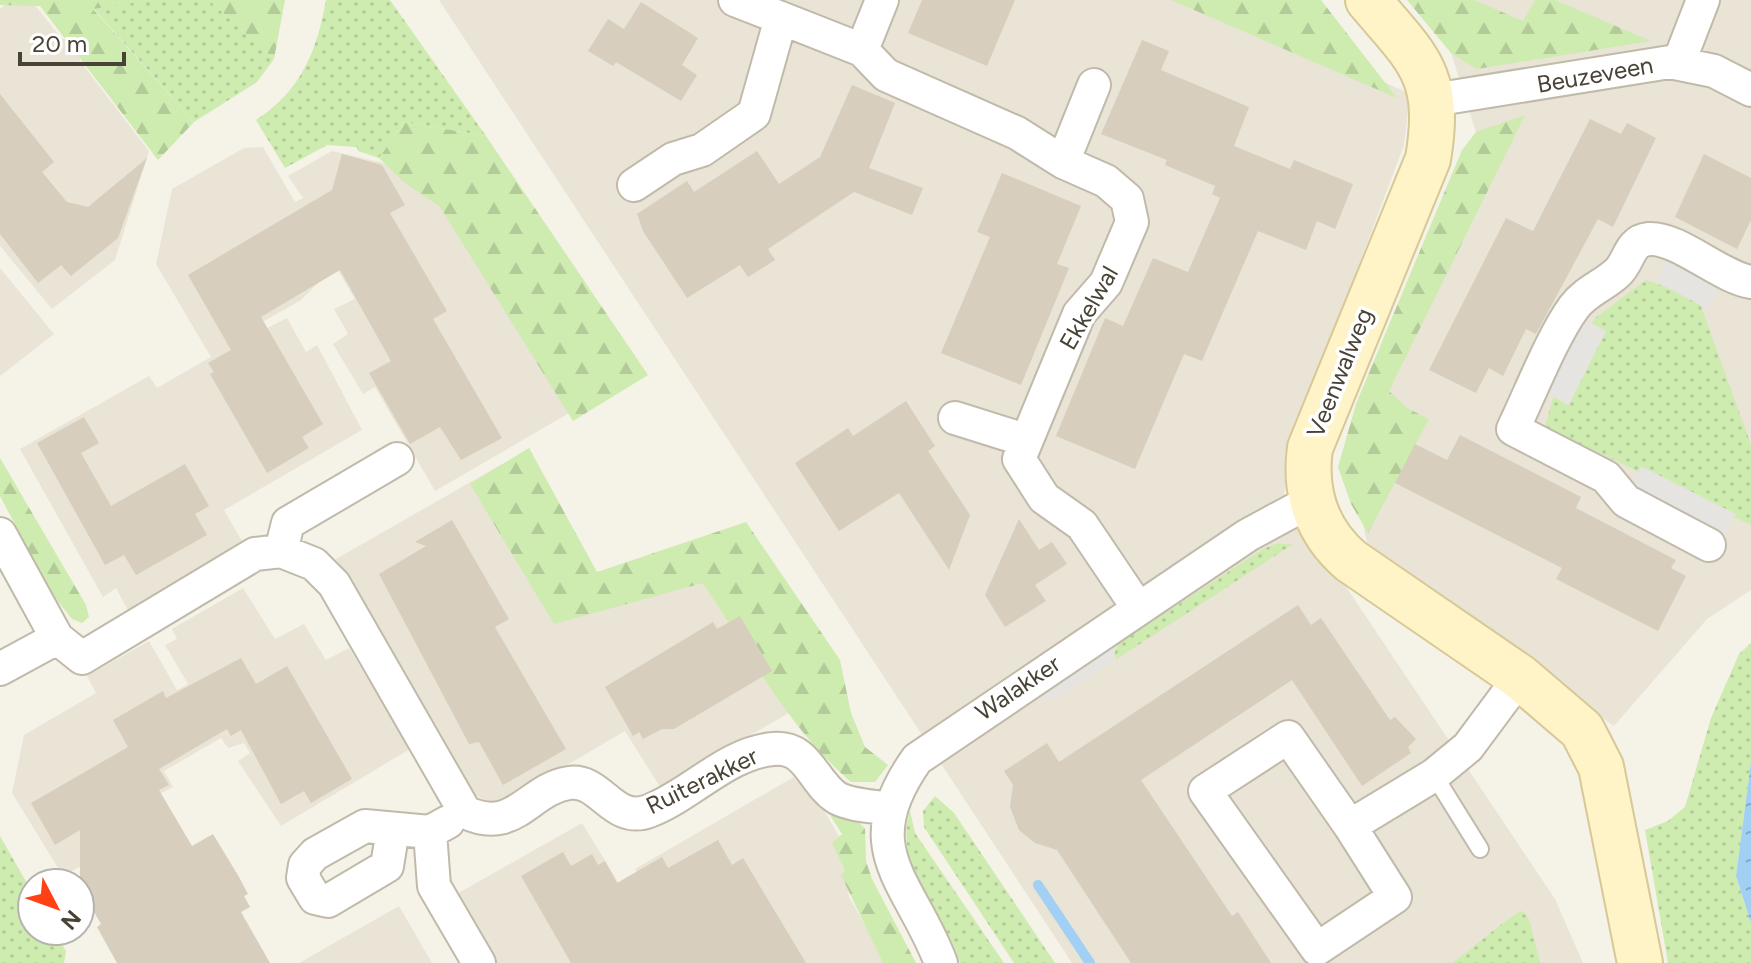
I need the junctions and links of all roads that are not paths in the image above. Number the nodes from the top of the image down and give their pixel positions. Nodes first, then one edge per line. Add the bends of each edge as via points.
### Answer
1 (882, 0) edge
2 (1368, 0) edge
3 (1703, 0) edge
4 (741, 2) edge
5 (781, 18) junction
6 (862, 50) junction
7 (1679, 62) junction
8 (1094, 85) dead end
9 (1751, 90) edge
10 (1433, 100) junction
11 (1063, 162) junction
12 (634, 185) dead end
13 (1751, 282) edge
14 (955, 418) dead end
15 (1025, 440) junction
16 (397, 459) dead end
17 (1311, 501) junction
18 (0, 534) edge
19 (1709, 545) dead end
20 (281, 551) junction
21 (1138, 608) junction
22 (57, 638) junction
23 (0, 669) edge
24 (1520, 677) junction
25 (1434, 775) junction
26 (891, 809) junction
27 (465, 812) junction
28 (1350, 826) junction
29 (393, 829) dead end
30 (430, 832) junction
31 (1480, 849) dead end
32 (479, 963) edge
33 (941, 963) edge
34 (1640, 963) edge

1 - 6 street
2 - 10 street, Veenwalweg via 1417,58
3 - 7 street
4 - 5 street
5 - 6 street
5 - 12 street via 754,114 702,150 673,159
6 - 11 street, Ekkelwal via 886,75 1017,133
7 - 9 street, Beuzeveen via 1714,71
7 - 10 street, Beuzeveen
8 - 11 street
10 - 17 street, Veenwalweg via 1428,159 1310,448
11 - 15 street, Ekkelwal via 1106,181 1127,199 1132,222 1106,283 1079,314
13 - 19 street via 1664,242 1648,239 1632,247 1619,272 1594,286 1574,307 1513,429 1606,477 1626,501
14 - 15 street
15 - 21 street, Ekkelwal via 1019,459 1025,472 1044,498 1082,525
16 - 20 street via 288,523
17 - 21 street, Walakker via 1248,535
17 - 24 street, Veenwalweg via 1331,540 1351,561
18 - 22 street
20 - 22 street via 255,554 82,658
20 - 27 street via 314,564 334,584
21 - 26 street, Walakker via 925,750 900,785
22 - 23 street
24 - 25 street via 1468,747
24 - 34 street, Veenwalweg via 1565,713 1594,747
25 - 28 street
25 - 31 lane
26 - 27 street, Ruiterakker via 838,798 801,756 785,748 748,755 647,813 623,813 584,783 566,783 507,816 484,821
26 - 33 street, Walakker via 893,871
27 - 30 street
28 - 28 street via 1288,737 1205,791 1317,949 1395,897
29 - 30 street
30 - 32 street via 434,886

